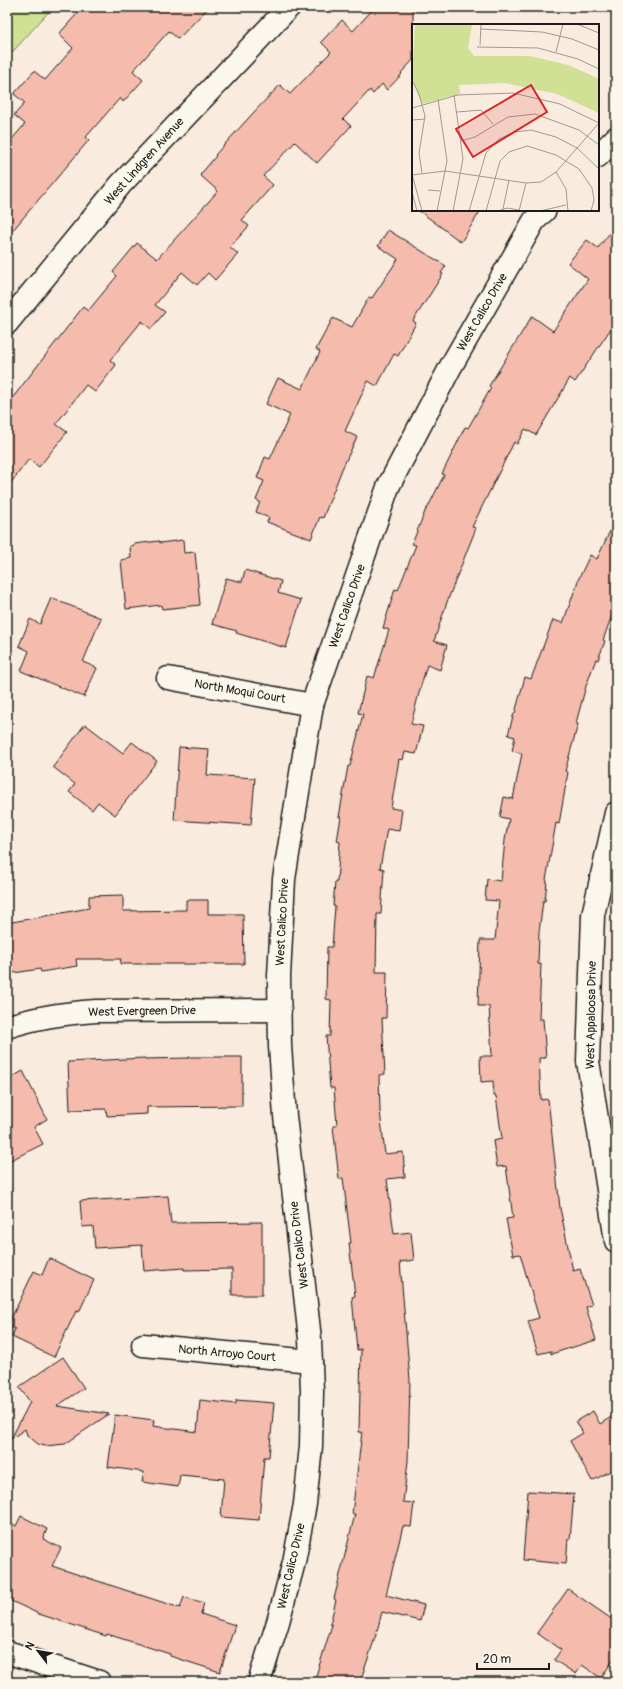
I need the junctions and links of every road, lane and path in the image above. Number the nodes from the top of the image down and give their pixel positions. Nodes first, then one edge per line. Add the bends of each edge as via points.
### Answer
1 (289, 7) edge
2 (616, 138) edge
3 (599, 155) edge
4 (544, 211) edge
5 (7, 323) edge
6 (168, 678) dead end
7 (312, 705) junction
8 (616, 813) edge
9 (280, 1010) junction
10 (7, 1027) edge
11 (616, 1241) edge
12 (143, 1345) dead end
13 (311, 1361) junction
14 (7, 1652) edge
15 (99, 1682) edge
16 (259, 1682) edge

1 - 5 street, West Lindgren Avenue via 121,184
2 - 3 street
4 - 7 street, West Calico Drive via 534,221 463,345 388,487
6 - 7 street, North Moqui Court
7 - 9 street, West Calico Drive via 284,879 280,942
8 - 11 street, West Appaloosa Drive via 593,915 588,1061
9 - 10 street, West Evergreen Drive via 96,1011 40,1018
9 - 13 street, West Calico Drive via 285,1116
12 - 13 street, North Arroyo Court
13 - 16 street, West Calico Drive via 311,1446 305,1504 287,1592
14 - 15 street

